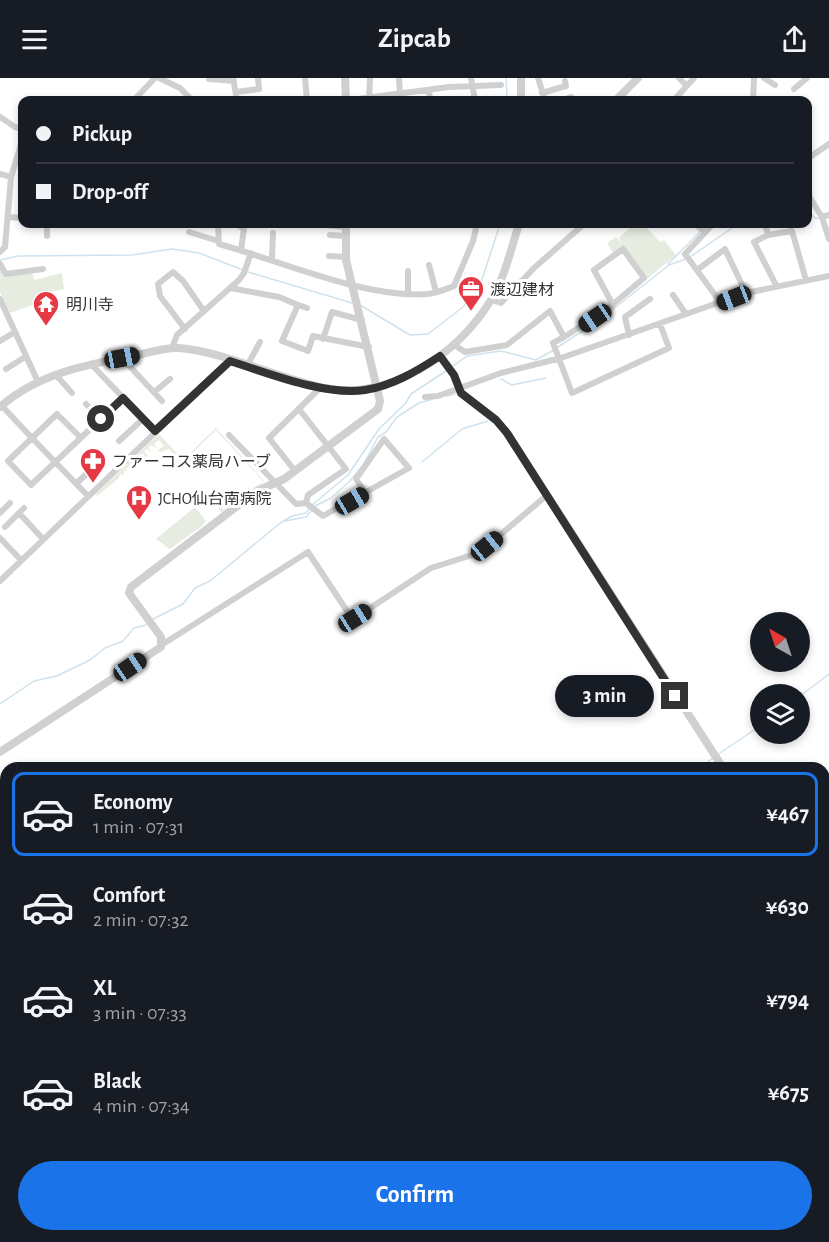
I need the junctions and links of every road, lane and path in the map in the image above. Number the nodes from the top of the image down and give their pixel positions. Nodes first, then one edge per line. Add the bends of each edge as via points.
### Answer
1 (155, 78) edge
2 (159, 78) edge
3 (258, 78) edge
4 (305, 78) edge
5 (345, 78) edge
6 (370, 78) edge
7 (399, 78) edge
8 (521, 78) edge
9 (538, 78) edge
10 (638, 78) edge
11 (679, 78) edge
12 (694, 78) edge
13 (754, 78) edge
14 (764, 78) edge
15 (807, 78) edge
16 (209, 79) edge
17 (234, 80) edge
18 (565, 81) dead end
19 (471, 82) edge
20 (501, 85) dead end
21 (775, 85) dead end
22 (687, 86) junction
23 (794, 89) dead end
24 (429, 90) junction
25 (236, 92) junction
26 (542, 93) junction
27 (138, 96) edge
28 (188, 96) edge
29 (236, 96) edge
30 (307, 96) edge
31 (347, 96) edge
32 (369, 96) edge
33 (404, 96) edge
34 (408, 96) edge
35 (430, 96) edge
36 (521, 96) edge
37 (543, 96) edge
38 (620, 96) edge
39 (678, 96) edge
40 (753, 96) edge
41 (0, 117) edge
42 (18, 128) edge
43 (829, 145) edge
44 (18, 154) edge
45 (812, 156) edge
46 (0, 174) edge
47 (11, 177) junction
48 (812, 200) edge
49 (8, 217) junction
50 (824, 217) edge
51 (18, 218) edge
52 (47, 228) edge
53 (218, 228) edge
54 (243, 228) edge
55 (476, 228) edge
56 (518, 228) edge
57 (579, 228) edge
58 (766, 228) edge
59 (346, 229) edge
60 (701, 229) edge
61 (189, 232) dead end
62 (273, 233) dead end
63 (330, 235) dead end
64 (768, 235) junction
65 (47, 236) dead end
66 (829, 239) edge
67 (218, 241) junction
68 (3, 250) edge
69 (241, 250) junction
70 (251, 253) junction
71 (329, 256) dead end
72 (346, 257) junction
73 (272, 259) junction
74 (0, 264) edge
75 (429, 265) dead end
76 (43, 269) dead end
77 (697, 270) junction
78 (408, 271) dead end
79 (829, 276) edge
80 (806, 280) junction
81 (352, 284) junction
82 (776, 285) junction
83 (230, 288) junction
84 (436, 292) junction
85 (747, 293) junction
86 (408, 294) junction
87 (673, 295) dead end
88 (0, 299) edge
89 (650, 299) dead end
90 (491, 300) junction
91 (721, 303) junction
92 (613, 304) junction
93 (298, 305) junction
94 (307, 308) dead end
95 (2, 310) edge
96 (204, 311) junction
97 (686, 314) junction
98 (362, 320) junction
99 (660, 324) junction
100 (185, 329) junction
101 (15, 333) junction
102 (629, 335) junction
103 (564, 337) junction
104 (323, 339) junction
105 (0, 341) edge
106 (260, 342) dead end
107 (453, 344) junction
108 (369, 347) junction
109 (172, 348) junction
110 (440, 356) junction
111 (26, 357) junction
112 (122, 358) junction
113 (561, 358) junction
114 (230, 361) junction
115 (91, 364) junction
116 (247, 366) junction
117 (6, 369) dead end
118 (56, 375) junction
119 (170, 379) dead end
120 (38, 382) junction
121 (321, 387) junction
122 (377, 387) junction
123 (459, 388) junction
124 (154, 392) junction
125 (72, 393) dead end
126 (424, 397) dead end
127 (123, 398) junction
128 (162, 400) dead end
129 (86, 404) dead end
130 (1, 406) edge
131 (299, 409) junction
132 (101, 419) junction
133 (143, 419) junction
134 (155, 431) junction
135 (229, 435) dead end
136 (32, 438) junction
137 (81, 438) junction
138 (119, 441) dead end
139 (328, 446) junction
140 (102, 459) dead end
141 (56, 462) junction
142 (295, 471) junction
143 (77, 483) junction
144 (275, 483) junction
145 (365, 493) junction
146 (88, 496) junction
147 (546, 496) junction
148 (10, 503) dead end
149 (307, 504) junction
150 (0, 513) edge
151 (5, 527) dead end
152 (0, 538) edge
153 (43, 539) junction
154 (21, 560) junction
155 (0, 580) edge
156 (163, 644) junction
157 (0, 752) edge
158 (719, 762) edge

1 - 27 street
2 - 28 street
3 - 25 street via 259,89
4 - 30 street
5 - 31 street
6 - 32 street
7 - 33 street
8 - 36 street
9 - 26 street
10 - 38 street
11 - 22 street
12 - 22 street
13 - 40 street
14 - 21 street
15 - 23 street
16 - 17 street
17 - 25 street
18 - 26 street via 566,86
19 - 20 street
19 - 24 street
22 - 39 street
24 - 34 street
24 - 35 street
25 - 29 street
26 - 37 street
41 - 42 street
43 - 45 street
44 - 47 street
46 - 47 street
47 - 49 street
48 - 50 street
49 - 51 street
49 - 68 street
50 - 66 street
52 - 65 street
53 - 67 street
54 - 69 street
55 - 84 street via 459,279 454,286
56 - 90 street
57 - 90 street via 501,303
58 - 64 street
59 - 63 street
59 - 72 street
60 - 77 street via 685,254
61 - 67 street
62 - 73 street
64 - 80 street via 792,231
64 - 82 street via 754,242
67 - 69 street
69 - 70 street
70 - 73 street
70 - 83 street via 246,270
71 - 72 street
72 - 81 street
73 - 81 street
74 - 76 street via 6,274
75 - 84 street
77 - 85 street via 725,249
77 - 91 street
78 - 86 street
79 - 80 street
80 - 82 street
81 - 86 street
81 - 98 street
82 - 85 street
83 - 93 street via 279,297
83 - 96 street
84 - 86 street
85 - 91 street
87 - 97 street
88 - 95 street
89 - 102 street via 625,317
90 - 107 street
91 - 97 street
92 - 92 street via 644,278 623,249 594,270
92 - 103 street
93 - 94 street
93 - 104 street via 282,341 308,351 313,336
95 - 101 street
96 - 100 street
96 - 100 street via 173,272 158,284 160,296
97 - 99 street
98 - 104 street via 332,312
98 - 108 street
99 - 102 street
99 - 113 street via 669,348 572,393
100 - 109 street via 177,335
101 - 105 street
101 - 111 street
102 - 113 street
103 - 107 street via 550,310 507,345 465,352
103 - 113 street via 553,343
104 - 108 street
106 - 116 street
107 - 110 street
108 - 122 street
109 - 112 street
109 - 114 street
110 - 122 street via 395,382
110 - 123 street
111 - 117 street
111 - 120 street
112 - 115 street
112 - 124 street
113 - 123 street
114 - 116 street
114 - 134 street
115 - 118 street
115 - 127 street
116 - 121 street
118 - 120 street
118 - 125 street
119 - 124 street
120 - 130 street
121 - 122 street via 352,391
121 - 131 street
122 - 139 street via 378,409
123 - 126 street
123 - 147 street via 496,420
124 - 128 street
127 - 132 street
127 - 133 street
129 - 132 street
130 - 136 street
131 - 139 street
131 - 142 street via 269,438
132 - 137 street
133 - 134 street
133 - 138 street
134 - 146 street
135 - 144 street
136 - 137 street via 57,414
136 - 141 street
136 - 141 street via 8,460 31,485
137 - 141 street
139 - 142 street
139 - 149 street via 346,469 308,495
140 - 143 street
141 - 143 street
142 - 144 street
143 - 146 street
144 - 149 street via 296,504
144 - 156 street via 258,491 129,589
145 - 145 street via 409,468 384,439 356,479
145 - 149 street via 323,516
146 - 153 street
147 - 156 street via 479,550 431,568 355,618 308,552
147 - 158 street
148 - 150 street
151 - 153 street via 22,511
152 - 154 street
153 - 154 street
154 - 155 street
156 - 157 street

